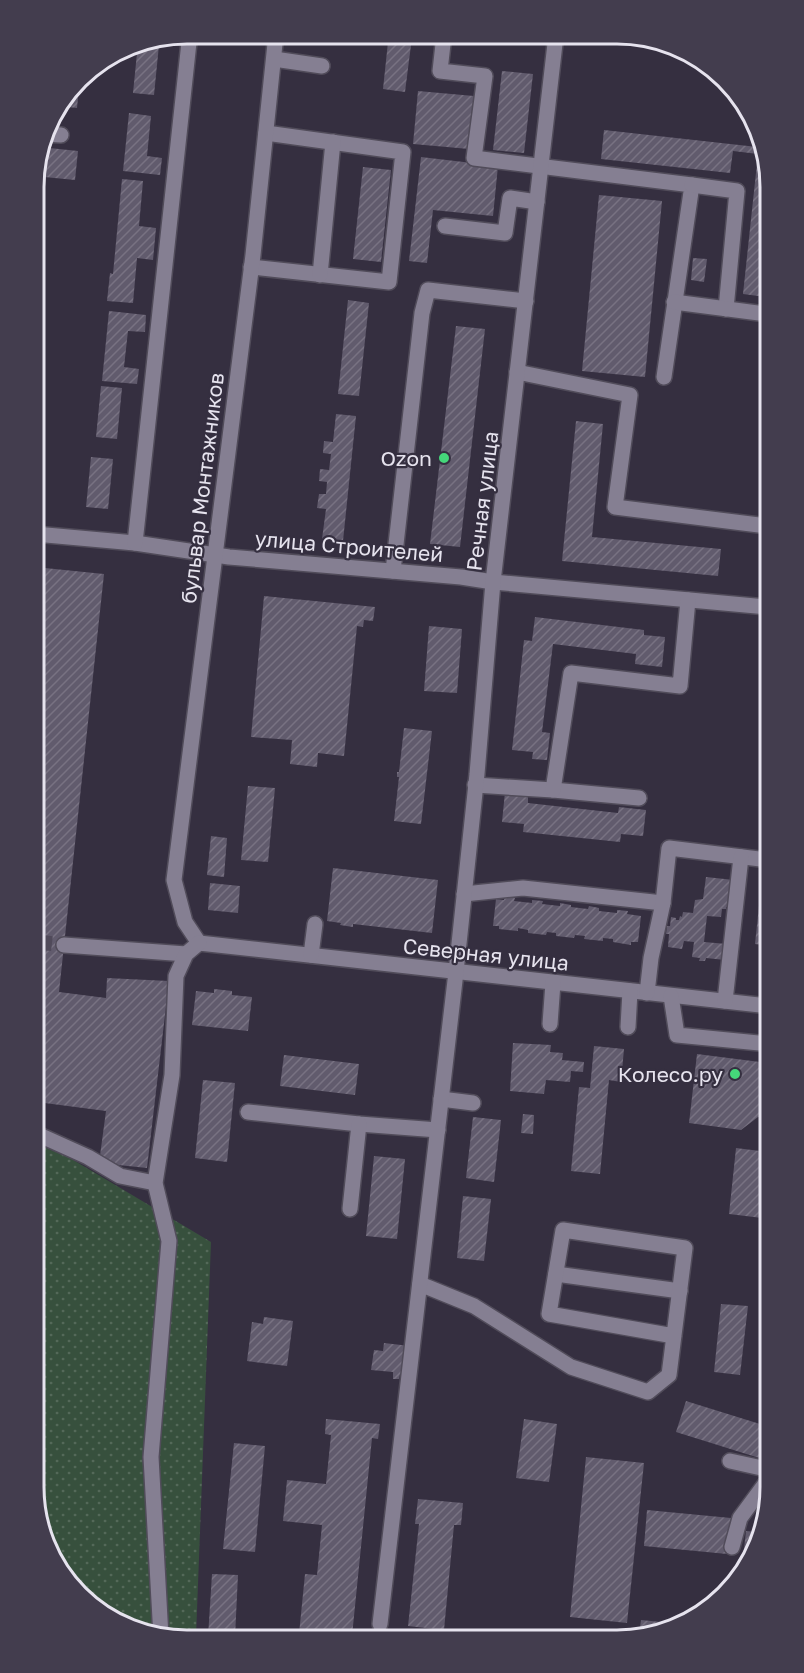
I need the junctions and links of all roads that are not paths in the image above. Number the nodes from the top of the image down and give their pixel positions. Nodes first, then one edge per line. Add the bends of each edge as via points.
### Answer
1 (189, 44) edge
2 (275, 44) edge
3 (443, 44) edge
4 (555, 44) edge
5 (274, 59) junction
6 (322, 66) dead end
7 (266, 133) junction
8 (53, 135) edge
9 (61, 135) dead end
10 (333, 142) junction
11 (541, 166) junction
12 (692, 185) junction
13 (537, 202) junction
14 (446, 226) dead end
15 (251, 267) junction
16 (320, 274) junction
17 (526, 300) junction
18 (674, 302) junction
19 (726, 309) junction
20 (760, 313) edge
21 (518, 372) junction
22 (664, 377) dead end
23 (760, 525) edge
24 (44, 535) edge
25 (135, 543) junction
26 (215, 554) junction
27 (393, 571) junction
28 (494, 582) junction
29 (688, 600) junction
30 (760, 606) edge
31 (476, 784) junction
32 (553, 790) junction
33 (639, 798) dead end
34 (741, 857) junction
35 (760, 859) edge
36 (464, 894) junction
37 (663, 903) junction
38 (315, 924) dead end
39 (199, 943) junction
40 (64, 945) tunnel mouth
41 (186, 954) junction
42 (311, 956) junction
43 (456, 972) junction
44 (553, 983) junction
45 (630, 991) junction
46 (647, 993) junction
47 (671, 996) junction
48 (725, 1001) junction
49 (760, 1005) edge
50 (550, 1024) dead end
51 (628, 1027) dead end
52 (760, 1043) edge
53 (441, 1099) junction
54 (473, 1102) dead end
55 (248, 1112) dead end
56 (359, 1124) junction
57 (438, 1130) junction
58 (44, 1137) edge
59 (155, 1183) junction
60 (350, 1209) dead end
61 (556, 1274) junction
62 (420, 1284) junction
63 (680, 1291) junction
64 (674, 1336) junction
65 (730, 1461) dead end
66 (760, 1468) edge
67 (760, 1491) edge
68 (732, 1547) dead end
69 (380, 1624) dead end
70 (160, 1627) edge

1 - 25 street
2 - 5 street, бульвар Монтажников
3 - 11 street via 440,71 485,76 474,158
4 - 11 street, Речная улица
5 - 6 street
5 - 7 street, бульвар Монтажников
7 - 10 street
7 - 15 street, бульвар Монтажников
8 - 9 street
10 - 16 street
10 - 16 street via 403,152 389,282
11 - 12 street
11 - 13 street, Речная улица
12 - 18 street
12 - 19 street via 738,191
13 - 14 street via 510,198 505,233
13 - 17 street, Речная улица
15 - 16 street
15 - 26 street, бульвар Монтажников
17 - 21 street, Речная улица
17 - 27 street via 428,290 422,313
18 - 19 street
18 - 22 street
19 - 20 street
21 - 23 street via 630,395 615,507
21 - 28 street, Речная улица
24 - 25 street, улица Строителей
25 - 26 street, улица Строителей
26 - 27 street, улица Строителей
26 - 39 street, бульвар Монтажников via 174,880 184,922
27 - 28 street, улица Строителей
28 - 29 street, улица Строителей
28 - 31 street, Речная улица
29 - 30 street, улица Строителей
29 - 32 street via 680,686 571,673
31 - 32 street
31 - 36 street, Речная улица
32 - 33 street
34 - 35 street
34 - 37 street via 669,848
34 - 48 street
36 - 37 street via 523,888
36 - 43 street, Речная улица
37 - 46 street
38 - 42 street
39 - 41 street
39 - 42 street, Северная улица
40 - 41 street
41 - 59 street via 176,976 172,1075
42 - 43 street, Северная улица
43 - 44 street, Северная улица
43 - 53 street, Речная улица
44 - 45 street, Северная улица
44 - 50 street
45 - 46 street, Северная улица
45 - 51 street
46 - 47 street, Северная улица
47 - 48 street, Северная улица
47 - 52 street via 677,1035
48 - 49 street, Северная улица
53 - 54 street
53 - 57 street, Речная улица
55 - 56 street
56 - 57 street
56 - 60 street
57 - 62 street, Речная улица
58 - 59 street via 120,1176
59 - 70 street via 169,1241 151,1458
61 - 63 street
61 - 63 street via 563,1230 685,1248
61 - 64 street via 549,1314
62 - 64 street via 474,1306 571,1367 648,1392 669,1375
62 - 69 street, Речная улица
63 - 64 street
65 - 66 street
67 - 68 street via 740,1518

